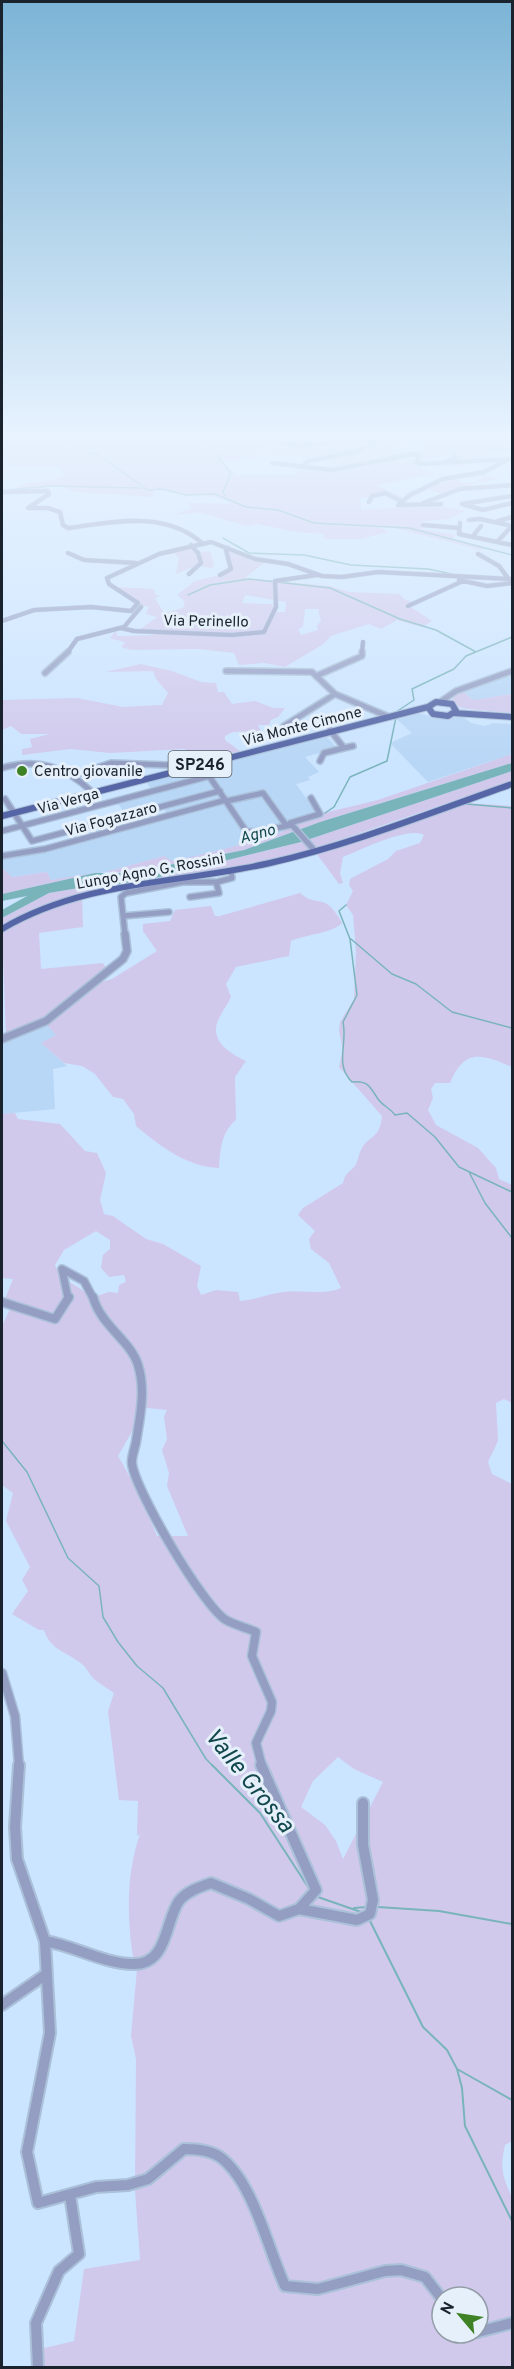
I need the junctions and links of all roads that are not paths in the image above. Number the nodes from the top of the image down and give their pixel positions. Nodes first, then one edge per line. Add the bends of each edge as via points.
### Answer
1 (191, 545) joint
2 (218, 545) edge
3 (228, 548) junction
4 (68, 553) dead end
5 (478, 554) dead end
6 (138, 564) junction
7 (189, 574) dead end
8 (220, 575) dead end
9 (317, 575) junction
10 (455, 579) dead end
11 (463, 580) junction
12 (511, 580) edge
13 (139, 605) junction
14 (408, 606) dead end
15 (2, 621) edge
16 (121, 628) junction
17 (363, 642) dead end
18 (226, 671) dead end
19 (513, 671) edge
20 (45, 673) dead end
21 (316, 676) junction
22 (453, 693) junction
23 (335, 694) junction
24 (440, 702) junction
25 (428, 708) junction
26 (454, 708) junction
27 (399, 714) junction
28 (433, 714) junction
29 (513, 715) edge
30 (387, 716) junction
31 (284, 726) dead end
32 (330, 730) junction
33 (353, 746) dead end
34 (344, 748) junction
35 (320, 760) dead end
36 (198, 765) junction
37 (2, 768) edge
38 (75, 775) junction
39 (210, 776) junction
40 (513, 784) edge
41 (220, 791) junction
42 (92, 792) junction
43 (311, 798) dead end
44 (6, 800) dead end
45 (227, 800) junction
46 (14, 813) junction
47 (2, 816) edge
48 (21, 825) junction
49 (287, 825) junction
50 (2, 831) edge
51 (315, 851) junction
52 (2, 856) edge
53 (231, 871) junction
54 (216, 882) junction
55 (190, 897) dead end
56 (169, 912) dead end
57 (123, 916) junction
58 (2, 929) edge
59 (2, 1039) edge
60 (2, 1302) edge
61 (2, 1673) edge
62 (363, 1803) dead end
63 (299, 1908) junction
64 (45, 1941) junction
65 (45, 1975) junction
66 (2, 2005) edge
67 (70, 2195) junction
68 (432, 2285) edge
69 (513, 2323) edge
70 (490, 2329) edge
71 (39, 2367) edge

1 - 6 street
1 - 7 street via 201,563
2 - 3 street
3 - 8 street via 231,569
3 - 9 street
4 - 6 street via 84,560
5 - 12 street via 499,566
6 - 13 street via 106,580
9 - 12 street via 394,573
9 - 16 street, Via Perinello via 275,582 278,599 264,632 232,635 134,632
10 - 11 street
11 - 12 street via 487,586
11 - 14 street
13 - 15 street via 131,611 91,607 34,610
13 - 16 street, Via Perinello via 140,611
16 - 20 street, Via Perinello via 77,639
17 - 21 street via 362,656
18 - 21 street via 300,671
19 - 22 street
21 - 23 street
22 - 24 street
22 - 26 street via 450,699
23 - 30 street
23 - 31 street
24 - 25 main road, SP246
24 - 26 main road
25 - 27 main road, Via Monte Cimone / SP246
25 - 28 main road
26 - 28 main road, SP246 via 444,716
26 - 29 main road
27 - 28 main road, Via Monte Cimone / SP246
27 - 30 main road, Via Monte Cimone / SP246
30 - 32 main road, Via Monte Cimone / SP246
32 - 34 street
32 - 36 main road, Via Monte Cimone / SP246
33 - 34 street
34 - 35 street via 324,753
36 - 38 street via 111,763
36 - 39 street
36 - 42 main road, Via Monte Cimone / SP246
37 - 38 street via 58,766
38 - 42 street
39 - 41 street
39 - 48 street, Via Verga
40 - 51 main road, Lungo Agno G. Rossini
41 - 45 street
41 - 48 street, Via Fogazzaro via 32,841
42 - 46 main road, Via Monte Cimone / SP246
43 - 49 street via 320,814
44 - 46 street
45 - 49 street, Via Fogazzaro via 263,793
45 - 49 street via 246,831
45 - 52 street, Via Fogazzaro via 45,849
46 - 47 main road, Via Monte Cimone / SP246
46 - 48 street
48 - 50 street, Via Verga
49 - 51 street via 296,826
51 - 53 main road, Lungo Agno G. Rossini
53 - 54 street via 230,880
53 - 58 main road, Lungo Agno G. Rossini via 76,897 51,904
54 - 55 street via 219,893
54 - 57 street via 183,882 133,890 122,897
56 - 57 street
57 - 59 street via 127,951 123,959 46,1021
60 - 63 street via 55,1319 64,1308 70,1288 62,1269 84,1281 98,1312 134,1353 141,1376 142,1407 132,1464 162,1533 206,1601 226,1620 256,1632 252,1656 272,1702 256,1743 257,1755 316,1890
61 - 64 street via 15,1716 19,1766 17,1859
62 - 63 street via 363,1845 373,1900 370,1914 357,1920
63 - 64 street via 279,1916 211,1883 196,1888 177,1903 160,1951 151,1960 137,1964
64 - 65 street
65 - 66 street
65 - 67 street via 50,2033 27,2152 38,2203
67 - 68 street via 96,2187 128,2186 148,2179 184,2149 202,2150 221,2157 243,2186 285,2286 298,2291 324,2288 393,2271 417,2273
67 - 71 street via 79,2254 59,2271 36,2323
69 - 70 street

